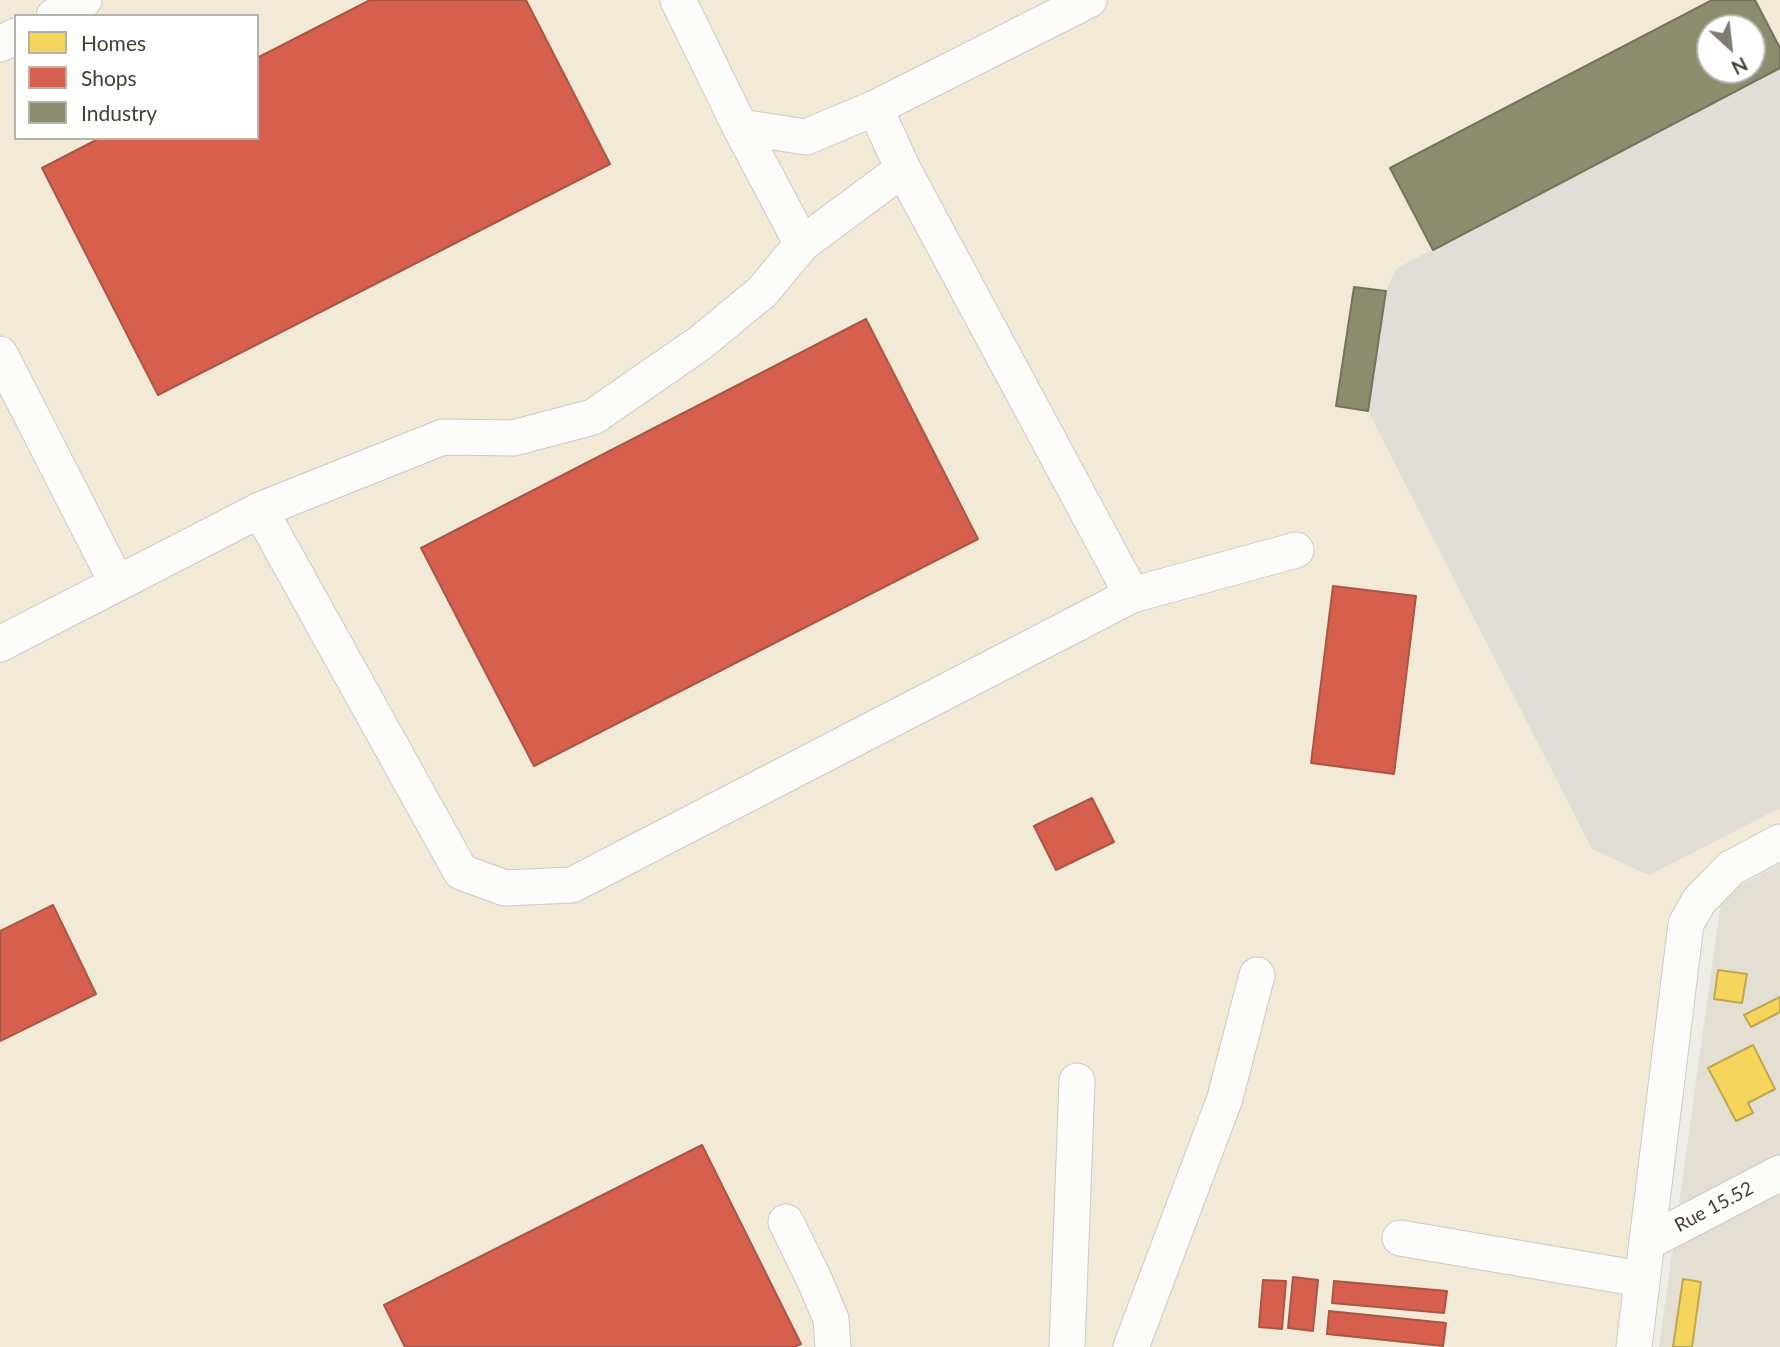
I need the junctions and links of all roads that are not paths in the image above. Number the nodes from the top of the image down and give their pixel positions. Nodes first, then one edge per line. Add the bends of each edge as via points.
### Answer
1 (84, 0) edge
2 (678, 0) edge
3 (1089, 0) edge
4 (58, 14) edge
5 (875, 108) junction
6 (740, 127) junction
7 (903, 169) junction
8 (802, 244) junction
9 (0, 354) edge
10 (260, 510) junction
11 (1296, 550) dead end
12 (117, 583) junction
13 (1132, 595) junction
14 (0, 643) edge
15 (1780, 842) edge
16 (1257, 975) dead end
17 (1077, 1081) dead end
18 (1780, 1173) edge
19 (786, 1222) dead end
20 (1400, 1238) dead end
21 (1648, 1242) junction
22 (1642, 1279) junction
23 (833, 1347) edge
24 (1067, 1347) edge
25 (1130, 1347) edge
26 (1634, 1347) edge

1 - 4 street
2 - 6 street
3 - 5 street
5 - 6 street via 806,137
5 - 7 street
6 - 8 street
7 - 8 street
7 - 13 street
8 - 10 street via 762,292 593,417 513,438 443,437
9 - 12 street
10 - 12 street
10 - 13 street via 461,872 505,888 572,885
11 - 13 street
12 - 14 street
15 - 21 street via 1731,868 1699,901 1686,924
16 - 25 street via 1225,1098
17 - 24 street
18 - 21 street, Rue 15.52
19 - 23 street via 831,1319
20 - 22 street
21 - 22 street
22 - 26 street

